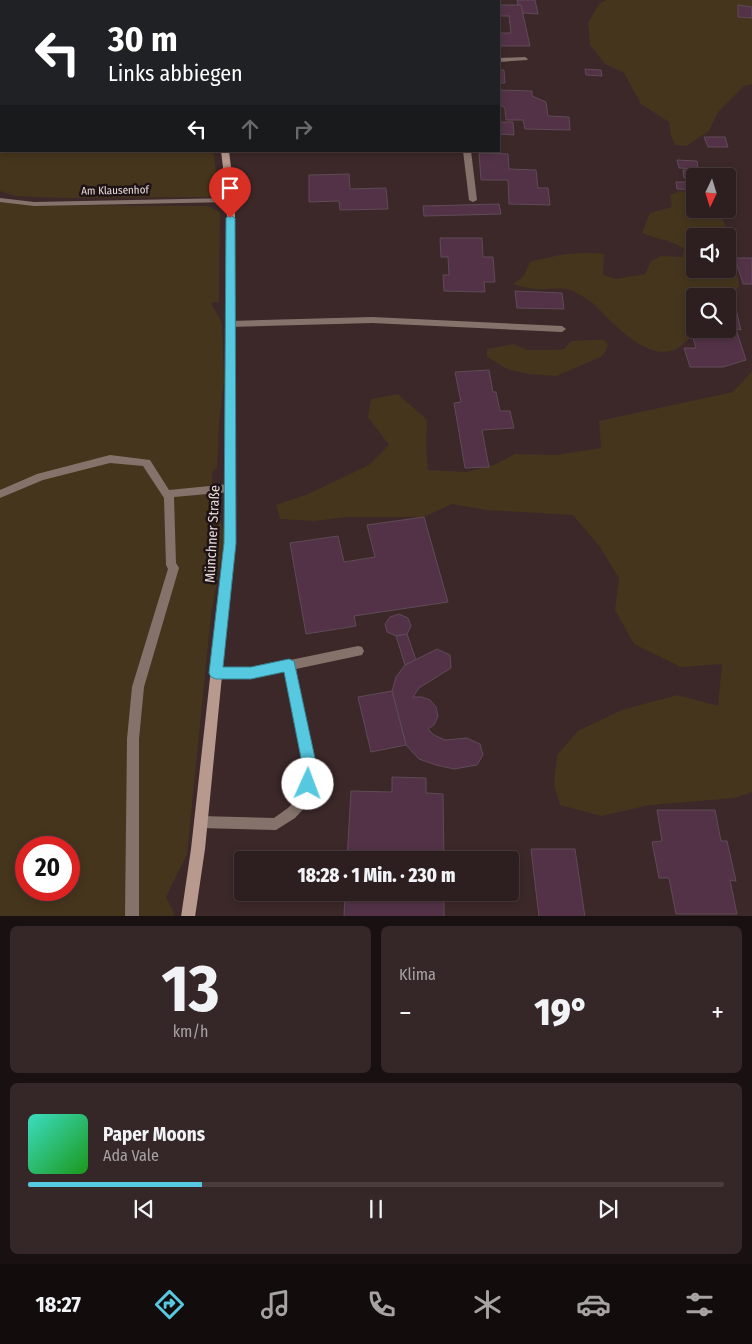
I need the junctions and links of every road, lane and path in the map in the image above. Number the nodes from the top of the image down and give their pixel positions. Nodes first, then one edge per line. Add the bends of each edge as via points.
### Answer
1 (525, 59) dead end
2 (500, 60) edge
3 (225, 152) edge
4 (467, 152) edge
5 (0, 200) edge
6 (230, 200) junction
7 (473, 200) dead end
8 (230, 324) junction
9 (562, 328) dead end
10 (230, 488) junction
11 (0, 494) edge
12 (166, 494) junction
13 (358, 651) dead end
14 (289, 665) junction
15 (216, 673) junction
16 (200, 822) junction
17 (132, 916) edge
18 (188, 916) edge

1 - 2 street
3 - 6 main road, Münchner Straße
4 - 7 street
5 - 6 street, Am Klausenhof via 34,204
6 - 8 main road, Münchner Straße
8 - 9 street via 372,320
8 - 10 main road, Münchner Straße
10 - 12 street
10 - 15 main road, Münchner Straße via 230,543
11 - 12 street via 41,477 110,459 146,463
12 - 17 street via 169,498 171,565 174,568 138,687 133,739
13 - 14 street
14 - 15 street via 251,673
14 - 16 street via 309,763 308,784 301,802 276,824
15 - 16 main road, Münchner Straße
16 - 18 main road, Münchner Straße

